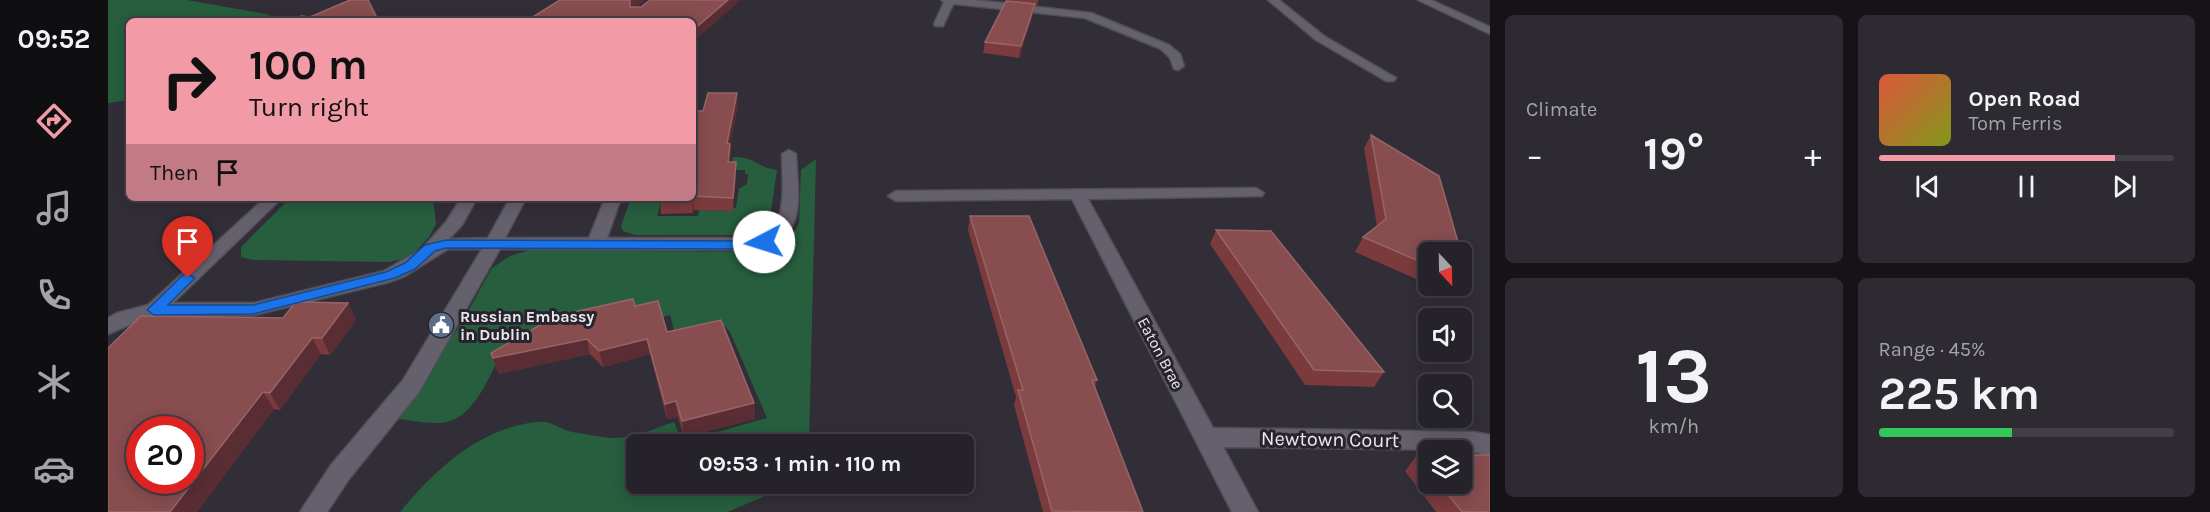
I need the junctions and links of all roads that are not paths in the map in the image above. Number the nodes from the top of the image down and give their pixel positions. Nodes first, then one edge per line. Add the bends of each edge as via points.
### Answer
1 (948, 0) edge
2 (1273, 0) edge
3 (1423, 0) edge
4 (939, 24) dead end
5 (1490, 31) edge
6 (1178, 66) dead end
7 (1390, 78) dead end
8 (789, 154) dead end
9 (1256, 193) dead end
10 (1077, 194) junction
11 (896, 196) dead end
12 (271, 201) edge
13 (467, 201) edge
14 (516, 201) edge
15 (612, 201) edge
16 (596, 243) junction
17 (493, 244) junction
18 (430, 248) junction
19 (154, 310) junction
20 (108, 327) edge
21 (1206, 437) junction
22 (1490, 446) edge
23 (313, 512) edge
24 (1245, 512) edge

1 - 4 street
1 - 6 street via 1087,15 1165,47 1176,57
2 - 7 street via 1320,38
3 - 5 street
8 - 16 street via 787,223 764,242
9 - 10 street
10 - 11 street
10 - 21 street, Eaton Brae
12 - 19 street
13 - 18 street via 453,225
14 - 17 street
15 - 16 street
16 - 17 street
17 - 18 street
17 - 23 street via 411,387 340,472
18 - 19 street via 410,266 390,275 253,310
19 - 20 street via 125,316
21 - 22 street, Newtown Court via 1474,441
21 - 24 street, Eaton Brae

